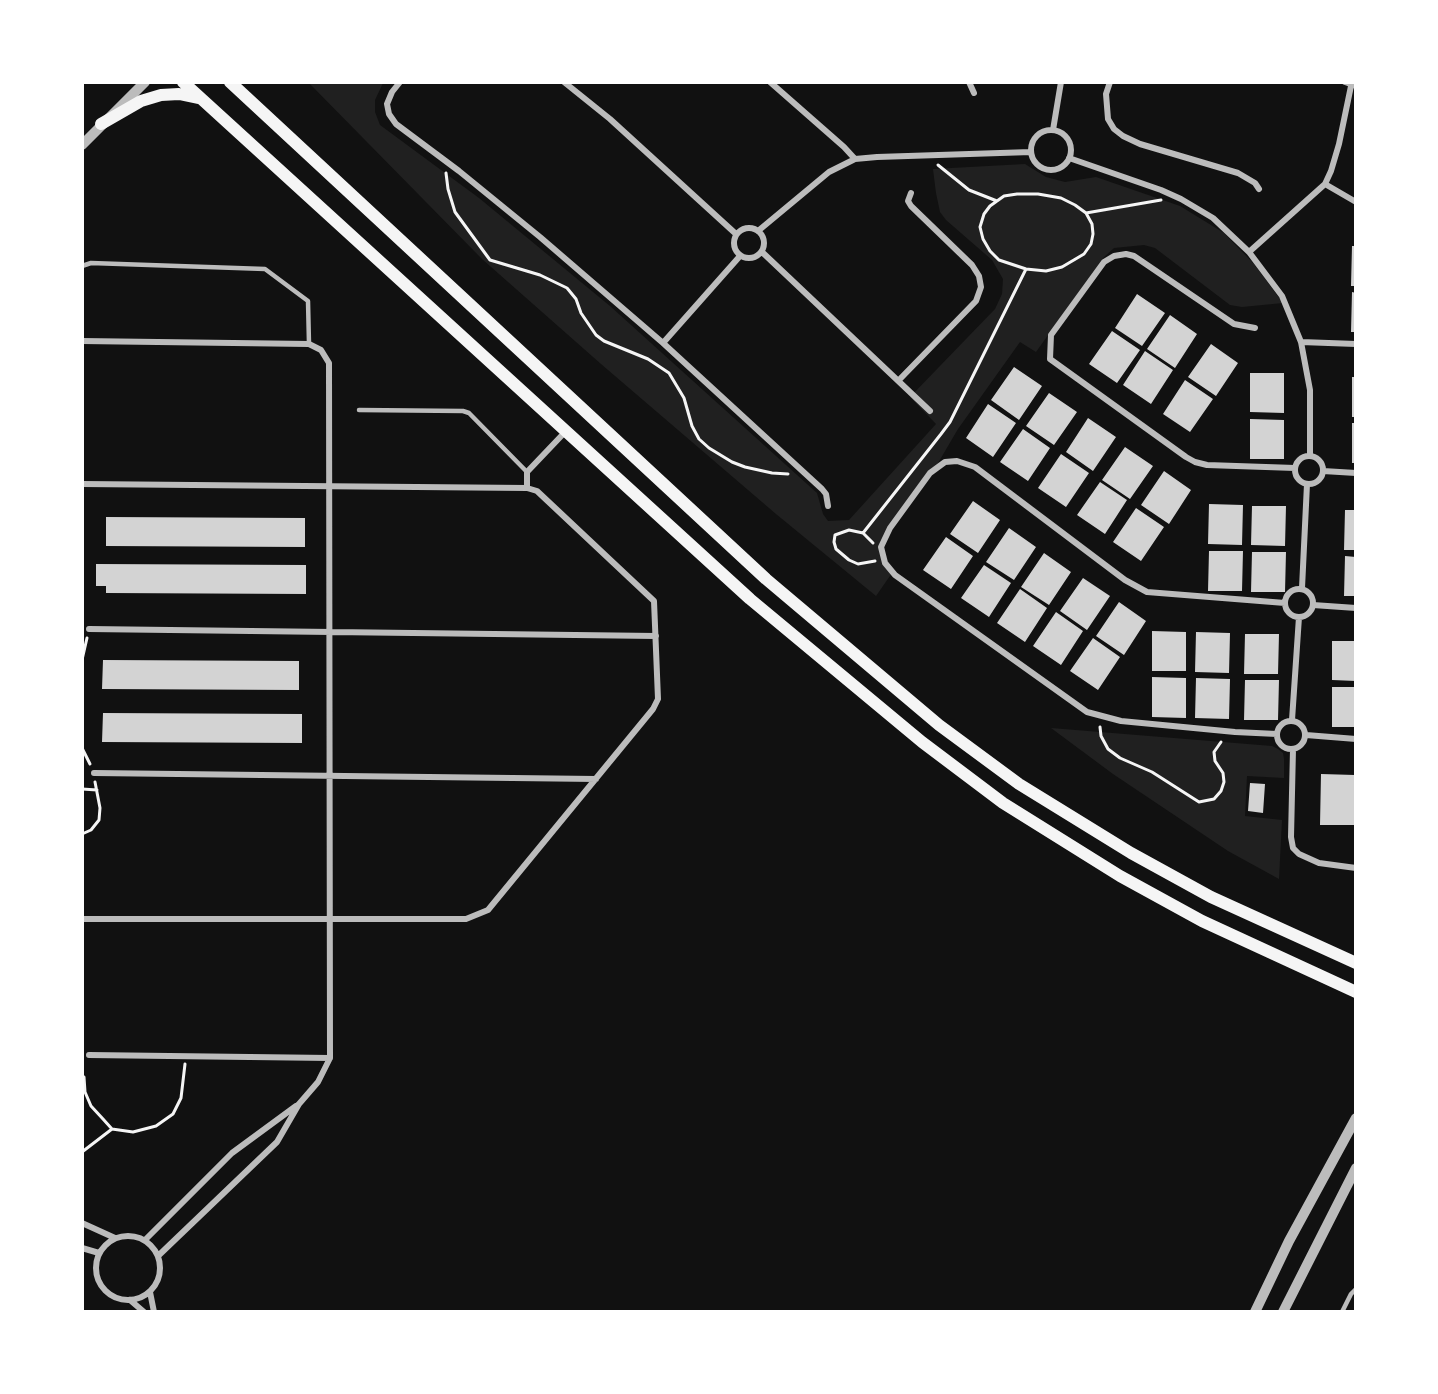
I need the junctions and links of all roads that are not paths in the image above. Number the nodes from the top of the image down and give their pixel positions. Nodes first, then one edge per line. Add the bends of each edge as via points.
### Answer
1 (145, 82) edge
2 (183, 82) edge
3 (230, 82) edge
4 (400, 82) edge
5 (564, 82) edge
6 (770, 82) edge
7 (969, 82) edge
8 (1061, 82) edge
9 (1110, 82) edge
10 (1351, 85) edge
11 (974, 93) dead end
12 (202, 99) junction
13 (102, 124) junction
14 (1053, 130) junction
15 (82, 145) edge
16 (1031, 152) junction
17 (1069, 158) junction
18 (855, 159) junction
19 (1325, 184) junction
20 (1259, 189) dead end
21 (911, 193) dead end
22 (1356, 202) edge
23 (758, 231) junction
24 (736, 234) junction
25 (762, 252) junction
26 (1250, 252) junction
27 (740, 256) junction
28 (82, 266) edge
29 (1255, 328) dead end
30 (82, 341) edge
31 (1301, 342) junction
32 (663, 343) junction
33 (309, 344) junction
34 (1356, 344) edge
35 (899, 380) junction
36 (359, 410) dead end
37 (930, 411) dead end
38 (566, 431) junction
39 (1310, 456) junction
40 (1295, 468) junction
41 (1323, 471) junction
42 (527, 472) junction
43 (1356, 474) edge
44 (82, 484) edge
45 (1307, 484) junction
46 (329, 487) junction
47 (527, 488) junction
48 (828, 506) dead end
49 (1302, 588) junction
50 (1285, 603) junction
51 (1313, 606) junction
52 (1356, 608) edge
53 (1299, 617) junction
54 (89, 629) road end
55 (329, 632) junction
56 (656, 636) junction
57 (1292, 720) junction
58 (1277, 734) junction
59 (1306, 735) junction
60 (1356, 739) edge
61 (1293, 749) junction
62 (94, 773) road end
63 (330, 776) junction
64 (596, 779) junction
65 (1356, 868) edge
66 (82, 919) edge
67 (330, 919) junction
68 (1356, 963) edge
69 (1356, 992) edge
70 (89, 1055) dead end
71 (330, 1059) junction
72 (299, 1104) junction
73 (1356, 1118) edge
74 (1356, 1168) edge
75 (82, 1223) edge
76 (114, 1238) junction
77 (145, 1240) junction
78 (82, 1248) edge
79 (99, 1253) junction
80 (158, 1256) junction
81 (1356, 1289) edge
82 (150, 1292) junction
83 (130, 1300) junction
84 (144, 1311) edge
85 (154, 1311) edge
86 (1254, 1311) edge
87 (1282, 1311) edge
88 (1342, 1311) edge

1 - 13 street
2 - 12 main road
3 - 68 main road via 766,579 939,725 1019,784 1131,854 1211,897
4 - 32 street via 388,98 387,109 404,131 540,237
5 - 24 street
6 - 18 street
7 - 11 street
8 - 14 street
9 - 20 street via 1106,94 1108,119 1123,136 1238,172
10 - 19 street via 1339,144
12 - 13 main road via 161,94
12 - 38 main road
13 - 15 street
14 - 16 street via 1038,134
14 - 17 street via 1068,140
16 - 17 street via 1040,166 1051,170
16 - 18 street
17 - 26 street via 1181,199 1213,218
18 - 23 street via 829,172
19 - 22 street
19 - 26 street
21 - 35 street via 911,206 972,265 980,276 981,287 976,301
23 - 24 street via 746,228
23 - 25 street via 764,241
24 - 27 street via 733,246
25 - 27 street via 751,259
25 - 35 street
26 - 31 street via 1282,296
27 - 32 street
28 - 33 lane via 91,263 265,269 308,301
29 - 40 street via 1234,324 1126,254 1104,262 1051,335 1050,359 1195,462
30 - 33 street
31 - 34 street
31 - 39 street via 1310,390
32 - 48 street via 803,471 826,494
33 - 46 street via 321,350 329,363
35 - 37 street
36 - 42 lane via 469,413
38 - 42 street
38 - 69 main road via 805,646 1003,803 1120,876 1202,921
39 - 40 street via 1300,459
39 - 41 street via 1320,461
40 - 45 street via 1298,478
41 - 43 street
41 - 45 street via 1317,480
42 - 47 street
44 - 46 street
45 - 49 street
46 - 47 street
46 - 55 street
47 - 56 street via 545,498 654,601
49 - 50 street via 1288,593
49 - 51 street via 1311,595
50 - 53 street via 1289,613
50 - 58 street via 1147,592 1125,580 975,466 963,462 951,461 930,473 881,547 885,563 901,580 1088,712 1121,721
51 - 52 street
51 - 53 street via 1308,614
53 - 57 street
54 - 55 street
55 - 56 street
55 - 63 street
56 - 64 street via 658,699
57 - 58 street via 1283,723
57 - 59 street via 1303,727
58 - 61 street via 1280,743
59 - 60 street
59 - 61 street via 1302,744
61 - 65 street via 1293,848 1299,855 1319,863
62 - 63 street
63 - 64 street
63 - 67 street
64 - 67 street via 488,910 466,919
66 - 67 street
67 - 71 street
70 - 71 street
71 - 72 street via 318,1082
72 - 77 street via 232,1153
72 - 80 street via 278,1142
73 - 86 street
74 - 87 street
75 - 76 street
76 - 77 street via 135,1236
76 - 79 street
77 - 80 street
78 - 79 street
79 - 83 street via 95,1264 100,1286 118,1299
80 - 82 street via 160,1275
81 - 88 lane
82 - 83 street
82 - 85 street
83 - 84 street

